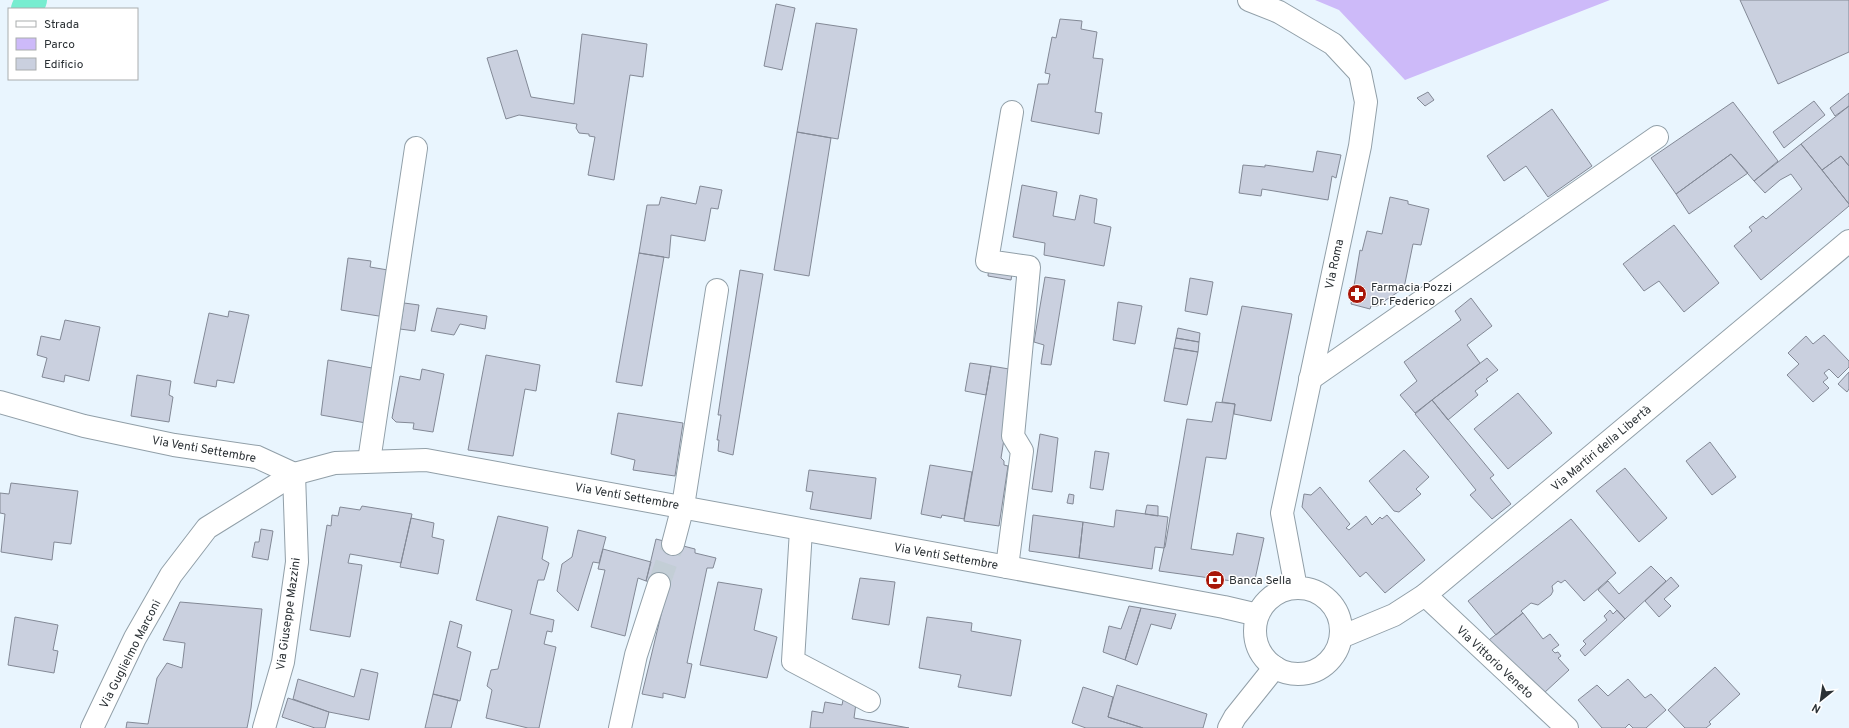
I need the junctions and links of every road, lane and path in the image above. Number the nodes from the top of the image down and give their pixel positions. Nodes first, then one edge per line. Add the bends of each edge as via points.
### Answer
1 (1249, 0) edge
2 (1012, 112) dead end
3 (1657, 137) dead end
4 (416, 148) dead end
5 (1849, 241) edge
6 (717, 290) dead end
7 (1310, 379) junction
8 (0, 402) edge
9 (369, 461) junction
10 (294, 474) junction
11 (683, 506) junction
12 (801, 530) junction
13 (673, 544) tunnel mouth
14 (1007, 567) junction
15 (659, 584) tunnel mouth
16 (1296, 588) junction
17 (1425, 595) junction
18 (1258, 615) junction
19 (1341, 636) junction
20 (1275, 667) junction
21 (869, 701) dead end
22 (92, 728) edge
23 (264, 728) edge
24 (620, 728) edge
25 (1229, 728) edge
26 (1567, 728) edge

1 - 7 street, Via Roma via 1279,12 1332,44 1360,73 1366,102 1360,146
2 - 14 street via 987,261 1029,267 1013,436 1022,450
3 - 7 street
4 - 9 street
5 - 17 street, Via Martiri della Libertà
6 - 11 street
7 - 16 street, Via Roma via 1282,513
8 - 10 street, Via Venti Settembre via 84,426 174,445 257,456
9 - 10 street, Via Venti Settembre via 335,463
9 - 11 street, Via Venti Settembre via 426,460
10 - 22 street, Via Guglielmo Marconi via 207,528 172,575 139,632
10 - 23 street, Via Giuseppe Mazzini via 297,562 283,662
11 - 12 street, Via Venti Settembre
11 - 13 street
12 - 14 street, Via Venti Settembre
12 - 21 street via 793,661
14 - 18 street, Via Venti Settembre
15 - 24 street via 636,655
16 - 18 street via 1284,590 1273,596 1264,604
16 - 19 street via 1311,590 1324,597 1334,608 1340,622
17 - 19 street, Via Martiri della Libertà via 1394,615
17 - 26 street, Via Vittorio Veneto
18 - 20 street via 1255,629 1257,644 1264,657
19 - 20 street via 1337,650 1328,662 1316,670 1303,674 1288,673
20 - 25 street

